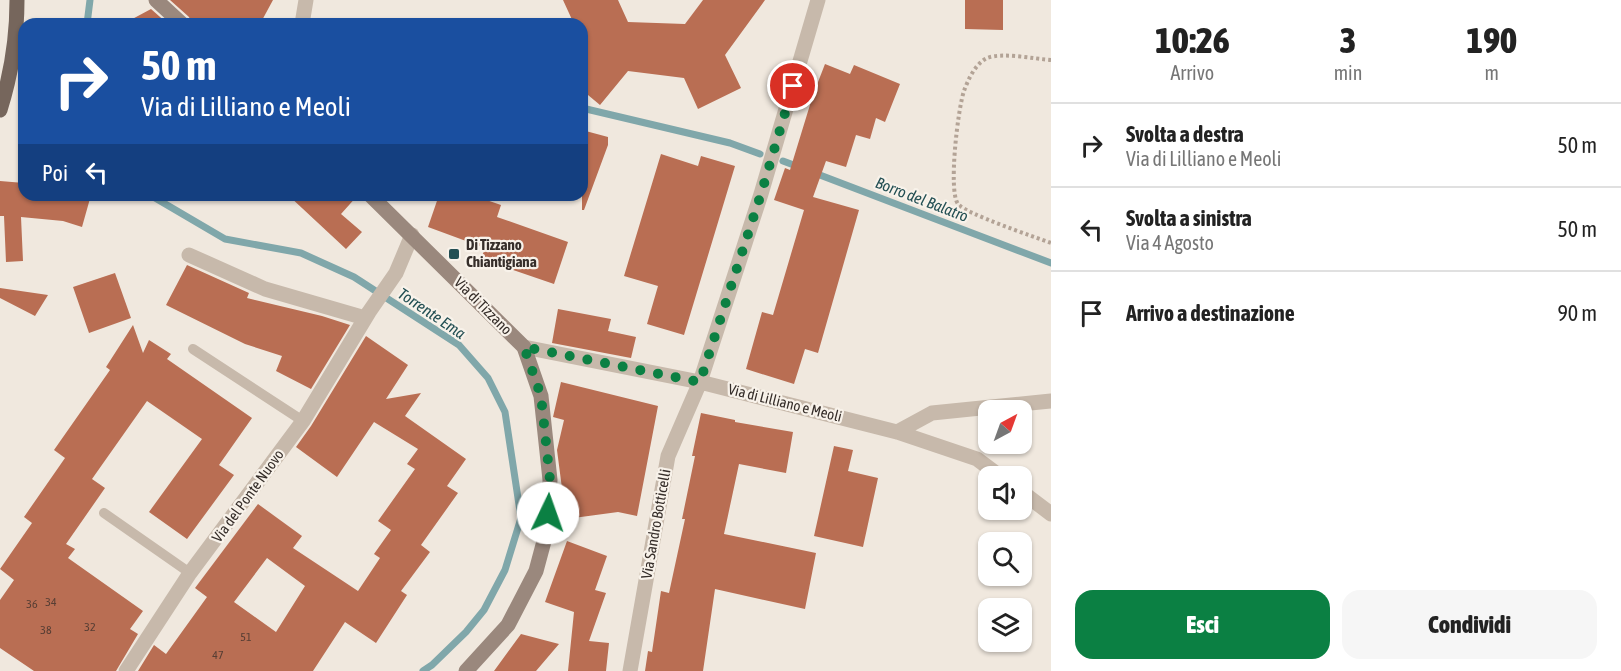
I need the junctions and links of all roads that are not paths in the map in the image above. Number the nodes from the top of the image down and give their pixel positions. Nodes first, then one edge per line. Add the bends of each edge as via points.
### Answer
1 (17, 0) edge
2 (156, 0) edge
3 (306, 0) edge
4 (818, 0) edge
5 (176, 18) edge
6 (303, 18) edge
7 (0, 111) edge
8 (376, 201) edge
9 (412, 234) junction
10 (189, 255) dead end
11 (367, 315) junction
12 (524, 347) junction
13 (193, 349) dead end
14 (700, 382) junction
15 (1051, 401) edge
16 (303, 421) junction
17 (897, 432) junction
18 (986, 466) edge
19 (1032, 500) edge
20 (104, 513) dead end
21 (1051, 514) edge
22 (190, 573) junction
23 (126, 671) edge
24 (466, 671) edge
25 (630, 671) edge

1 - 7 main road
2 - 5 street
3 - 6 street
4 - 14 street, Via Sandro Botticelli
8 - 9 street, Via di Tizzano
9 - 11 street, Via del Ponte Nuovo via 396,273
9 - 12 street, Via di Tizzano
10 - 11 street via 265,289
11 - 16 street, Via del Ponte Nuovo
12 - 14 street, Via di Lilliano e Meoli
12 - 24 street, Via di Tizzano via 541,396 550,480 547,530 536,571 508,624
13 - 16 lane
14 - 17 street, Via di Lilliano e Meoli
14 - 25 street, Via Sandro Botticelli via 668,456
15 - 17 street via 932,413
16 - 22 street, Via del Ponte Nuovo
17 - 18 street, Via di Lilliano e Meoli via 976,459
19 - 21 street
20 - 22 lane
22 - 23 street, Via del Ponte Nuovo

